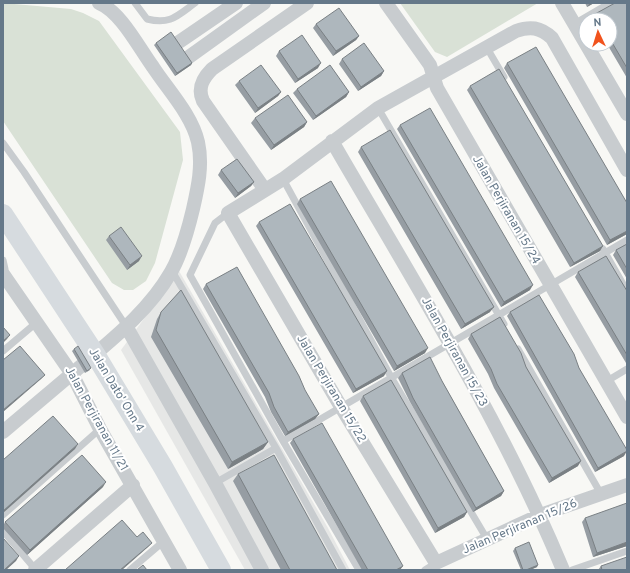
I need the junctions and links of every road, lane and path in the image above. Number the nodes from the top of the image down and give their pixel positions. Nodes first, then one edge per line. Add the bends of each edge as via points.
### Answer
1 (99, 3) edge
2 (135, 3) edge
3 (195, 3) edge
4 (236, 3) edge
5 (264, 3) edge
6 (307, 3) edge
7 (386, 3) edge
8 (562, 3) edge
9 (610, 3) edge
10 (574, 24) junction
11 (176, 44) edge
12 (487, 48) junction
13 (186, 58) edge
14 (434, 76) junction
15 (507, 82) edge
16 (378, 108) junction
17 (627, 114) edge
18 (332, 141) junction
19 (3, 143) edge
20 (627, 170) edge
21 (283, 179) junction
22 (265, 190) junction
23 (228, 213) junction
24 (3, 214) edge
25 (598, 239) edge
26 (627, 240) edge
27 (605, 253) junction
28 (3, 260) edge
29 (172, 271) junction
30 (3, 273) edge
31 (550, 286) junction
32 (627, 291) edge
33 (499, 315) junction
34 (36, 323) junction
35 (126, 326) junction
36 (506, 329) edge
37 (449, 343) junction
38 (514, 343) edge
39 (3, 351) edge
40 (83, 364) junction
41 (627, 369) edge
42 (391, 377) junction
43 (607, 381) junction
44 (341, 407) junction
45 (627, 417) edge
46 (100, 429) junction
47 (3, 432) edge
48 (283, 441) junction
49 (276, 448) junction
50 (215, 483) junction
51 (133, 485) junction
52 (627, 485) edge
53 (601, 494) junction
54 (3, 515) edge
55 (540, 515) junction
56 (3, 531) edge
57 (487, 539) junction
58 (164, 541) junction
59 (627, 551) edge
60 (431, 566) edge
61 (36, 570) edge
62 (130, 570) edge
63 (180, 570) edge
64 (221, 570) edge
65 (262, 570) edge
66 (343, 570) edge
67 (359, 570) edge
68 (563, 570) edge
69 (572, 570) edge

1 - 29 street via 114,13 155,59 198,141 198,188 187,234
2 - 3 lane via 147,19 164,22 172,20
4 - 11 street
5 - 13 street
6 - 22 street via 203,77 203,100
7 - 14 street, Jalan Perjiranan 15/24 via 430,65
8 - 10 street
9 - 10 lane
10 - 17 street
12 - 14 street
12 - 15 lane
12 - 20 street via 526,28 540,29 552,38
14 - 16 street
14 - 31 street, Jalan Perjiranan 15/24 via 436,88
16 - 18 street
16 - 33 lane
18 - 21 street
18 - 37 street, Jalan Perjiranan 15/23
19 - 35 lane
21 - 22 street
21 - 42 lane
22 - 23 street
23 - 44 street, Jalan Perjiranan 15/22
23 - 48 lane via 215,223 190,275
24 - 40 main road, Jalan Dato' Onn 4
25 - 27 lane
26 - 27 lane
27 - 31 lane
27 - 32 lane
28 - 30 lane
29 - 35 street via 158,292
29 - 49 lane
30 - 34 street, Jalan Perjiranan 11/21
31 - 33 lane
31 - 43 street, Jalan Perjiranan 15/24
33 - 36 lane
33 - 37 lane
34 - 39 lane
34 - 40 street, Jalan Perjiranan 11/21
35 - 40 street
35 - 50 street
37 - 42 lane
37 - 55 street, Jalan Perjiranan 15/23
38 - 53 lane
40 - 46 street, Jalan Perjiranan 11/21
40 - 47 street
40 - 64 main road, Jalan Dato' Onn 4 via 163,467
41 - 43 lane
42 - 44 lane
42 - 57 lane
43 - 45 street, Jalan Perjiranan 15/24
44 - 48 lane
44 - 60 street, Jalan Perjiranan 15/22
46 - 51 street, Jalan Perjiranan 11/21
46 - 54 lane
48 - 67 lane
49 - 50 lane
49 - 66 lane
50 - 65 street
51 - 58 street, Jalan Perjiranan 11/21
51 - 61 street
52 - 53 street, Jalan Perjiranan 15/26
53 - 55 street, Jalan Perjiranan 15/26
55 - 57 street, Jalan Perjiranan 15/26
55 - 68 street, Jalan Perjiranan 15/23
56 - 61 lane
57 - 60 street, Jalan Perjiranan 15/26
58 - 62 lane
58 - 63 street, Jalan Perjiranan 11/21
59 - 69 lane

